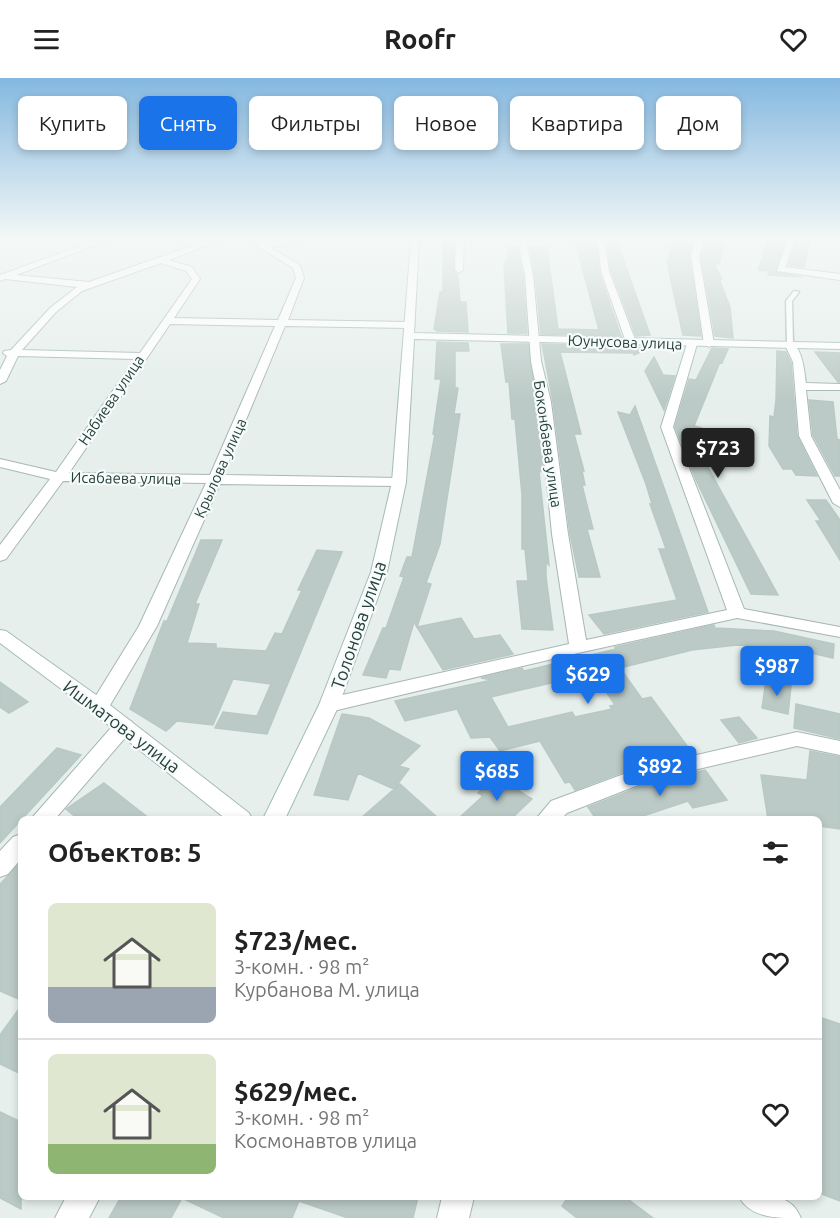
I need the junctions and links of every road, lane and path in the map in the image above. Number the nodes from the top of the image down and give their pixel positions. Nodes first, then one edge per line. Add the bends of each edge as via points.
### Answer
1 (73, 294) edge
2 (186, 294) edge
3 (294, 294) edge
4 (412, 294) edge
5 (531, 294) edge
6 (613, 294) edge
7 (701, 294) edge
8 (794, 294) edge
9 (167, 321) junction
10 (282, 323) junction
11 (410, 331) junction
12 (535, 339) junction
13 (631, 342) junction
14 (692, 344) junction
15 (709, 344) junction
16 (790, 345) junction
17 (840, 346) edge
18 (0, 352) edge
19 (14, 353) junction
20 (142, 356) junction
21 (0, 381) edge
22 (800, 386) junction
23 (840, 387) edge
24 (0, 463) edge
25 (59, 477) junction
26 (215, 479) junction
27 (399, 482) junction
28 (840, 503) edge
29 (0, 556) edge
30 (737, 613) junction
31 (840, 632) edge
32 (0, 635) edge
33 (578, 647) junction
34 (329, 705) junction
35 (99, 707) junction
36 (124, 726) junction
37 (840, 748) edge
38 (45, 816) edge
39 (238, 816) edge
40 (275, 816) edge
41 (549, 816) edge
42 (18, 846) edge
43 (0, 867) edge
44 (82, 1200) edge
45 (457, 1200) edge
46 (759, 1200) edge
47 (71, 1218) edge
48 (453, 1218) edge
49 (785, 1218) edge

1 - 19 street
2 - 9 street, Набиева улица
3 - 10 street, Крылова улица
4 - 11 street, Толонова улица
5 - 12 street, Боконбаева улица
6 - 13 street
7 - 15 street
8 - 16 lane via 789,301
9 - 10 street, Юунусова улица
9 - 20 street, Набиева улица
10 - 11 street, Юунусова улица
10 - 26 street, Крылова улица
11 - 12 street, Юунусова улица
11 - 27 street, Толонова улица
12 - 13 street, Юунусова улица
12 - 33 street, Боконбаева улица
13 - 14 street, Юунусова улица
14 - 15 street, Юунусова улица
14 - 30 street via 667,427
15 - 16 street, Юунусова улица
16 - 17 street, Юунусова улица
16 - 22 street via 798,362
18 - 19 street
19 - 20 street
19 - 21 street
20 - 25 street, Набиева улица
22 - 23 street
22 - 28 street via 805,436
24 - 25 street, Исабаева улица
25 - 26 street, Исабаева улица
25 - 29 street, Набиева улица
26 - 27 street, Исабаева улица
26 - 35 street, Крылова улица via 148,626
27 - 34 street, Толонова улица via 379,572
30 - 31 street
30 - 33 street
32 - 35 street, Ишматова улица
33 - 34 street
34 - 40 street, Толонова улица
35 - 36 street, Ишматова улица
36 - 38 street
36 - 39 street, Ишматова улица
37 - 41 street via 797,739 647,773 559,807
42 - 43 street
44 - 47 street
45 - 48 street
46 - 49 street

